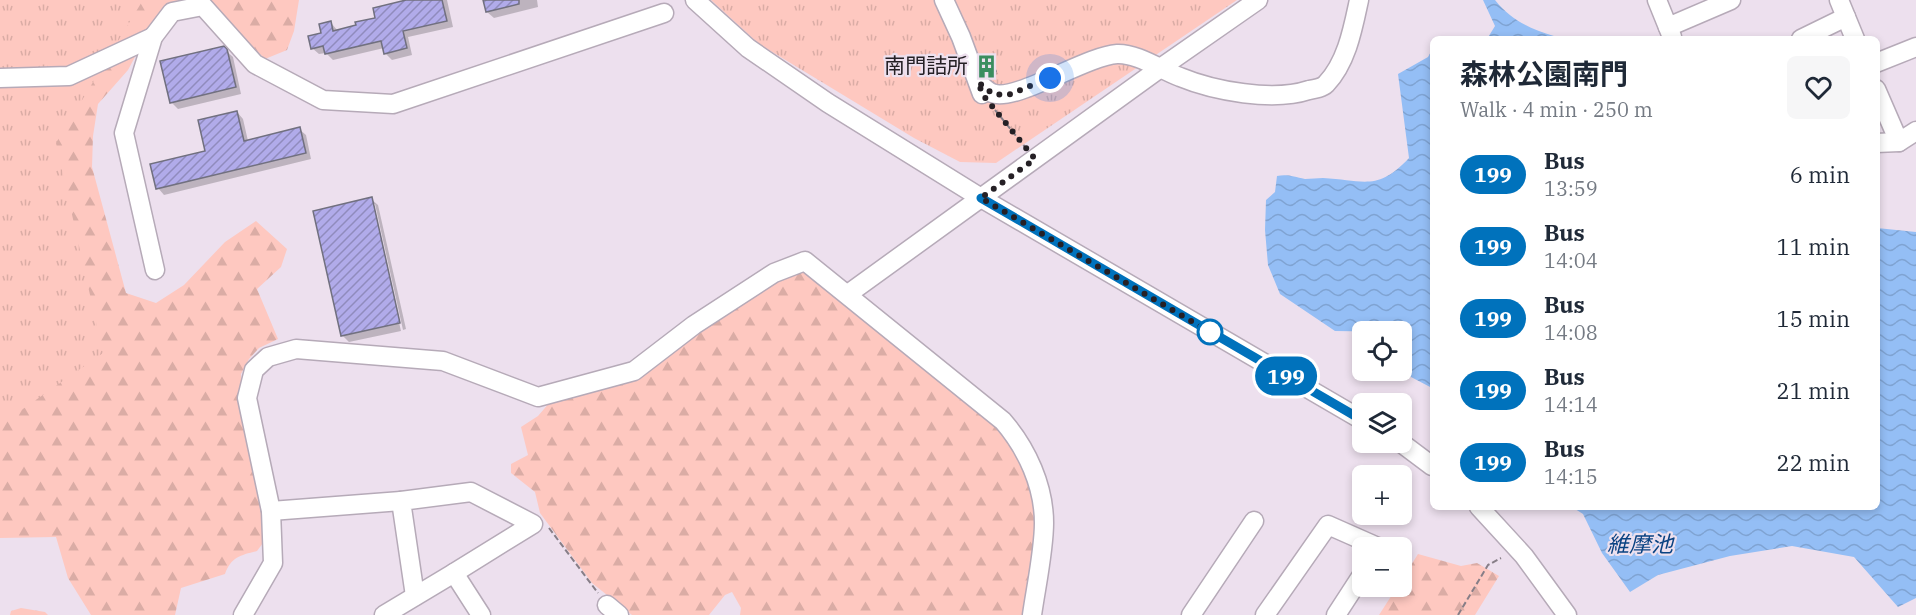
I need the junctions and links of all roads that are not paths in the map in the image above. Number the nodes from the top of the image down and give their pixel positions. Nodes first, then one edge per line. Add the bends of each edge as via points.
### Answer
1 (695, 0) edge
2 (944, 0) edge
3 (1257, 0) edge
4 (1359, 0) edge
5 (1657, 0) edge
6 (1731, 0) edge
7 (1843, 8) edge
8 (664, 13) dead end
9 (1670, 33) edge
10 (1805, 36) edge
11 (1855, 36) edge
12 (153, 37) junction
13 (1916, 47) edge
14 (1880, 61) edge
15 (1159, 69) junction
16 (0, 78) edge
17 (1880, 98) edge
18 (1916, 131) edge
19 (1899, 142) junction
20 (1880, 143) edge
21 (981, 198) junction
22 (155, 270) dead end
23 (848, 294) junction
24 (1352, 414) edge
25 (1412, 451) edge
26 (1430, 464) edge
27 (401, 501) junction
28 (1482, 510) edge
29 (271, 512) junction
30 (1254, 521) dead end
31 (1355, 537) edge
32 (454, 573) junction
33 (1352, 590) edge
34 (415, 596) junction
35 (248, 613) edge
36 (384, 615) edge
37 (481, 615) edge
38 (1032, 615) edge
39 (1191, 615) edge
40 (1265, 615) edge
41 (1336, 615) edge
42 (1567, 615) edge

1 - 21 street via 748,48
2 - 15 street via 980,89 993,94 1008,95 1089,60 1117,54 1138,57
3 - 15 street
4 - 15 street via 1338,68 1324,86 1300,93 1255,95 1203,86
5 - 9 street
6 - 9 street
7 - 10 street
7 - 11 street
8 - 12 street via 393,104 323,100 255,64 203,6 172,12
12 - 16 street via 69,76
12 - 22 street via 124,133
13 - 14 street
15 - 21 street
17 - 19 street
18 - 19 street
19 - 20 street
21 - 23 street
21 - 24 street
23 - 29 street via 805,261 774,273 694,325 634,371 538,397 443,361 296,349 268,357 254,370 247,398
23 - 38 street via 1004,421 1017,437 1039,485 1044,522
25 - 26 street
27 - 29 street
27 - 32 street via 471,492 533,524
27 - 34 street
28 - 42 street via 1524,556
29 - 35 street via 273,563
30 - 39 street
31 - 40 street via 1328,525
32 - 34 street
32 - 37 street
33 - 41 street
34 - 36 street

